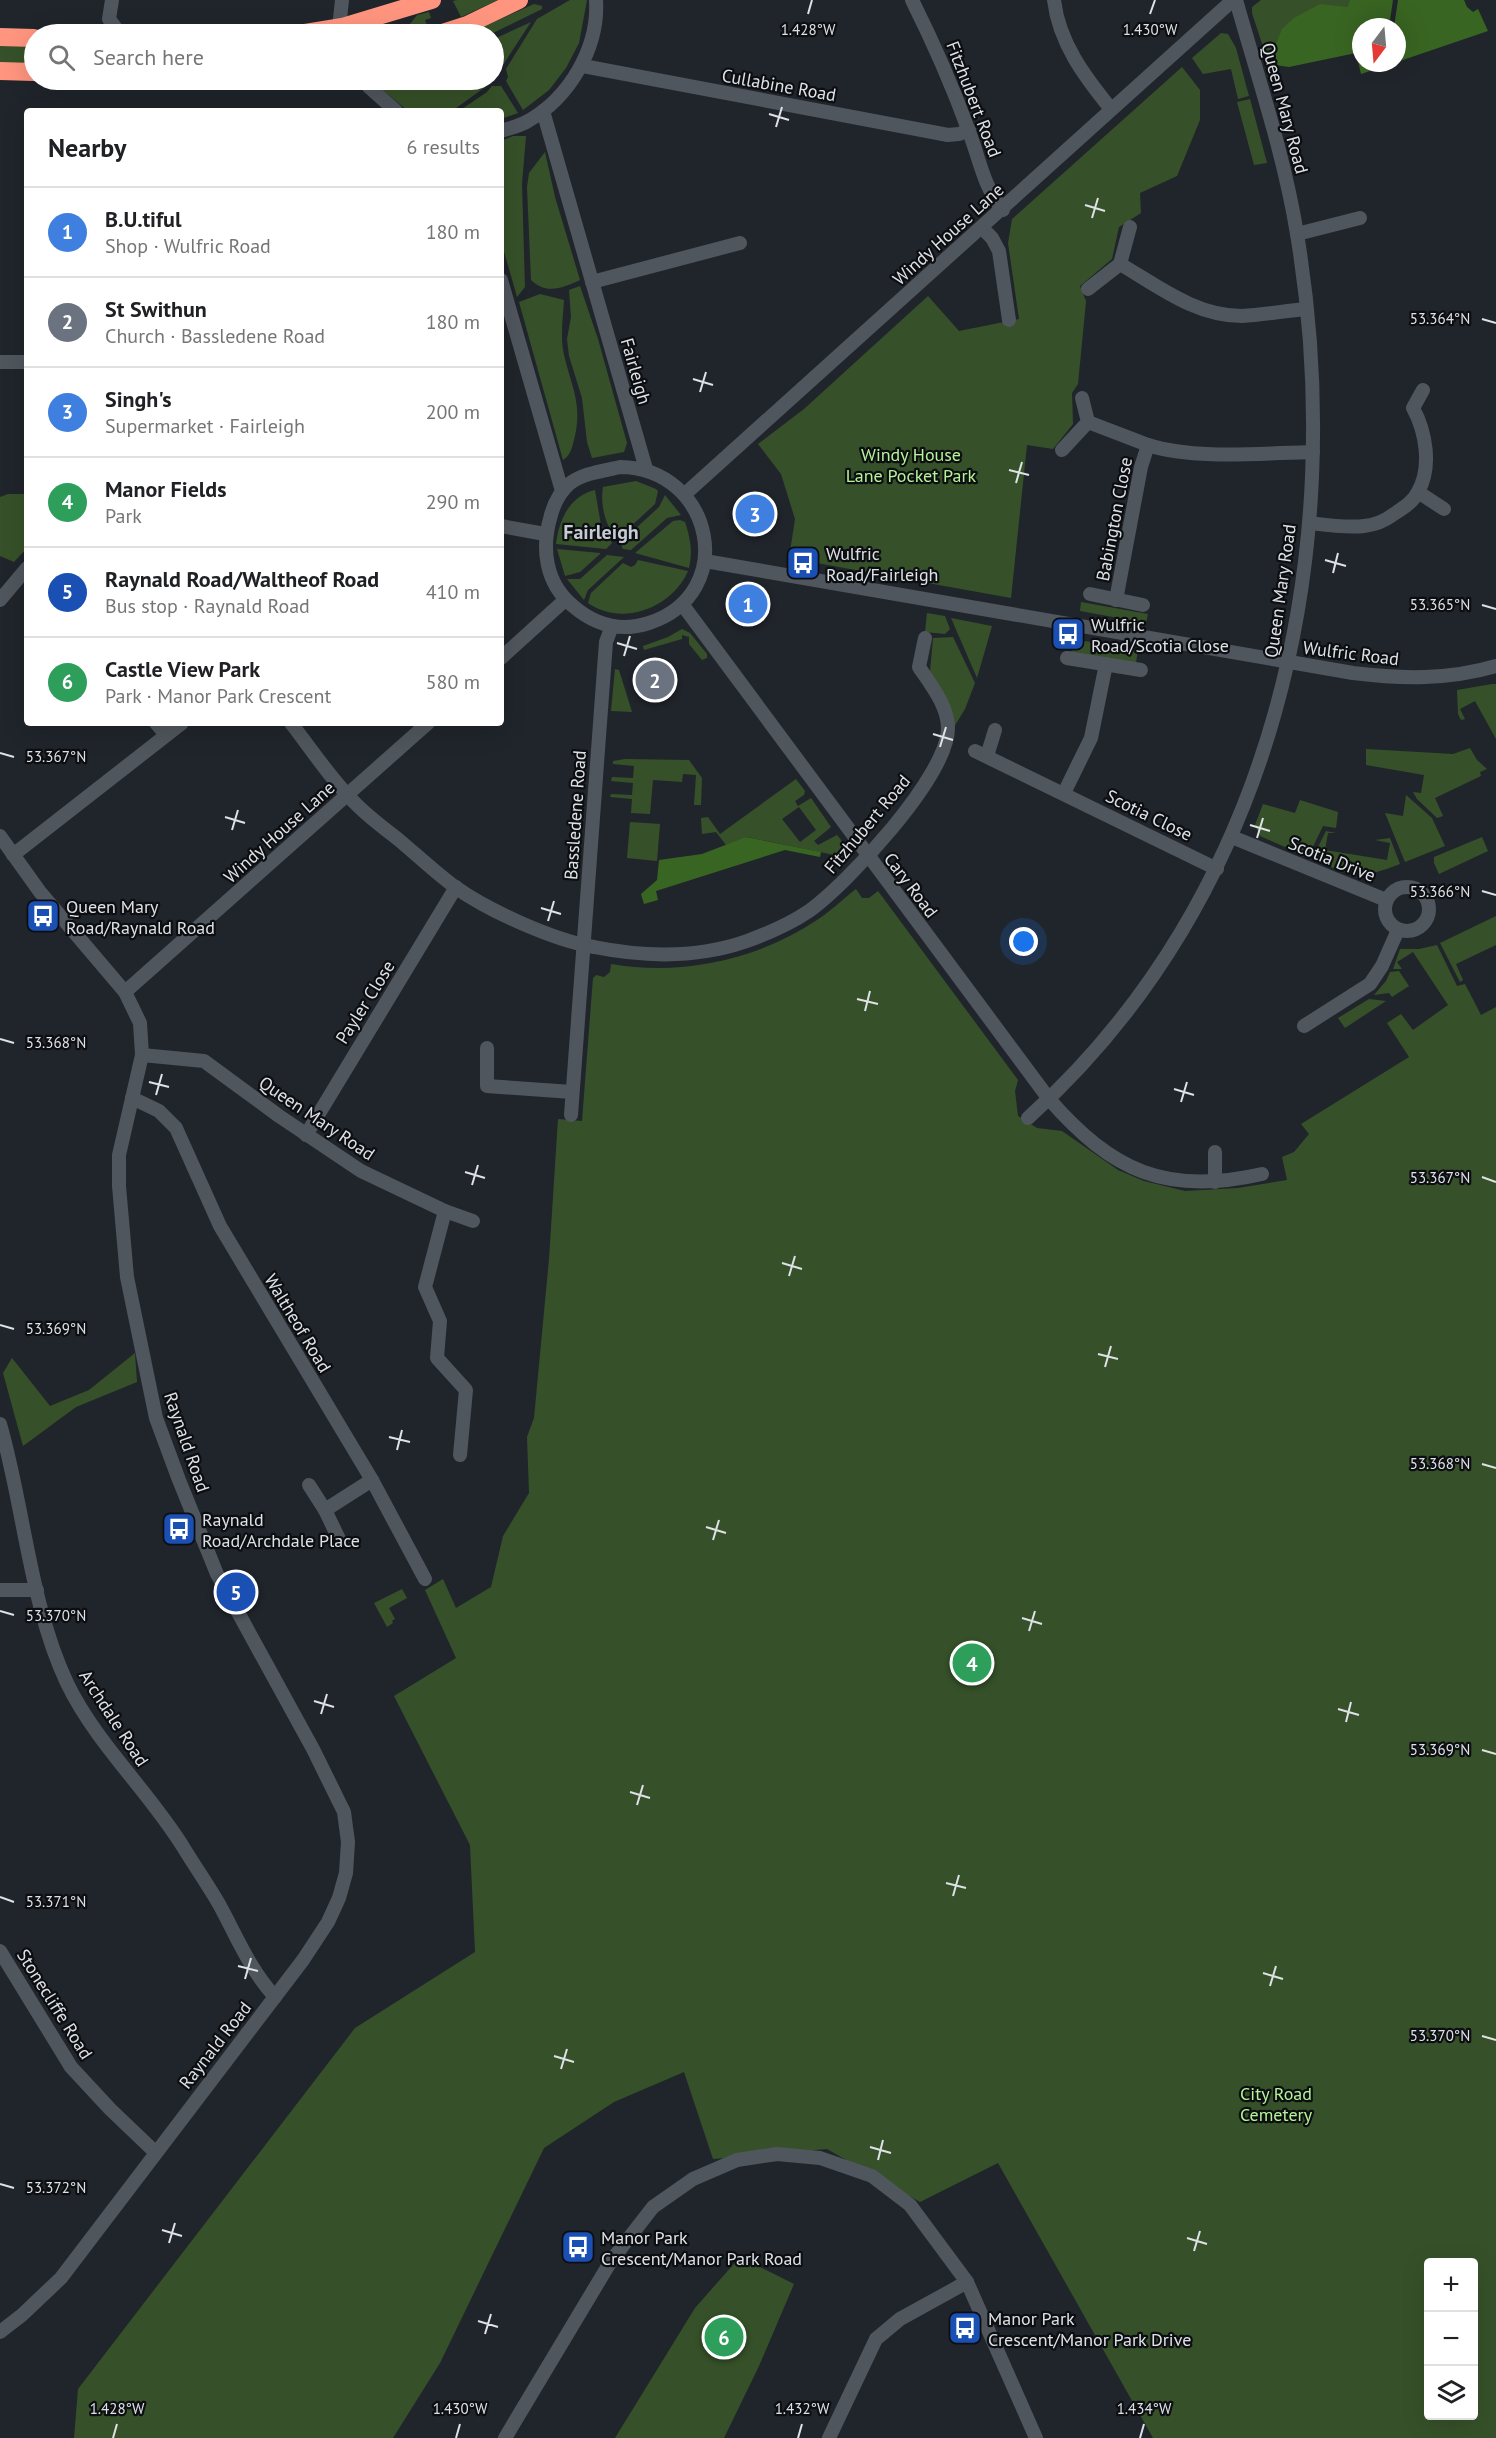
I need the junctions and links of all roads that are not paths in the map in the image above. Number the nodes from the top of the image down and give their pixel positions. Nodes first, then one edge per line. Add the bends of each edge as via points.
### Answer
1 (112, 0) edge
2 (342, 0) edge
3 (432, 0) edge
4 (519, 0) edge
5 (596, 0) edge
6 (912, 0) edge
7 (1054, 0) edge
8 (1235, 0) edge
9 (113, 24) edge
10 (342, 24) edge
11 (365, 24) edge
12 (469, 24) edge
13 (0, 37) edge
14 (24, 38) edge
15 (583, 66) junction
16 (0, 71) edge
17 (24, 72) edge
18 (372, 90) edge
19 (393, 108) edge
20 (1111, 109) junction
21 (543, 111) junction
22 (504, 130) edge
23 (969, 130) junction
24 (1003, 210) junction
25 (1360, 218) dead end
26 (1130, 226) dead end
27 (982, 228) junction
28 (1297, 234) junction
29 (741, 243) dead end
30 (1120, 264) junction
31 (592, 282) junction
32 (1088, 289) dead end
33 (505, 307) edge
34 (1306, 309) junction
35 (1010, 320) dead end
36 (0, 362) edge
37 (24, 362) edge
38 (1423, 390) dead end
39 (1082, 398) dead end
40 (1088, 422) junction
41 (1148, 445) junction
42 (1062, 450) dead end
43 (1312, 452) junction
44 (646, 469) junction
45 (562, 491) junction
46 (1418, 492) junction
47 (685, 494) junction
48 (1444, 508) dead end
49 (1309, 523) junction
50 (504, 527) edge
51 (545, 534) junction
52 (705, 561) junction
53 (24, 576) edge
54 (1090, 594) dead end
55 (0, 600) edge
56 (565, 600) junction
57 (1116, 600) junction
58 (682, 604) junction
59 (1143, 605) dead end
60 (612, 626) junction
61 (925, 638) dead end
62 (504, 655) edge
63 (1067, 658) dead end
64 (1289, 663) junction
65 (1106, 664) junction
66 (1496, 666) edge
67 (1141, 670) dead end
68 (158, 726) edge
69 (178, 726) edge
70 (293, 726) edge
71 (425, 726) edge
72 (995, 730) dead end
73 (166, 735) junction
74 (1065, 793) junction
75 (348, 794) junction
76 (0, 836) edge
77 (1232, 837) junction
78 (13, 855) junction
79 (868, 857) junction
80 (1217, 869) junction
81 (456, 887) junction
82 (1386, 900) junction
83 (1398, 930) junction
84 (582, 945) junction
85 (125, 992) junction
86 (1304, 1026) dead end
87 (487, 1048) dead end
88 (142, 1055) junction
89 (572, 1092) junction
90 (132, 1098) junction
91 (1049, 1099) junction
92 (571, 1115) dead end
93 (1028, 1118) dead end
94 (306, 1135) junction
95 (1215, 1152) dead end
96 (1262, 1174) dead end
97 (1215, 1182) junction
98 (444, 1211) junction
99 (473, 1221) dead end
100 (0, 1424) edge
101 (460, 1455) dead end
102 (372, 1480) junction
103 (309, 1485) dead end
104 (325, 1510) junction
105 (339, 1539) dead end
106 (426, 1579) dead end
107 (0, 1590) edge
108 (37, 1590) junction
109 (0, 1951) edge
110 (275, 1997) junction
111 (155, 2152) junction
112 (967, 2282) junction
113 (0, 2332) edge
114 (505, 2438) edge
115 (829, 2438) edge
116 (1036, 2438) edge

1 - 9 street via 109,19
2 - 10 street
3 - 11 highway
4 - 12 highway
5 - 15 street via 594,28
6 - 23 street, Fitzhubert Road
7 - 20 street via 1063,37 1083,74
8 - 20 street, Windy House Lane
8 - 28 street, Queen Mary Road via 1269,107
13 - 14 highway
15 - 21 street
15 - 23 street, Cullabine Road via 948,135
16 - 17 highway
18 - 19 street
20 - 24 street, Windy House Lane
21 - 22 street
21 - 31 street, Fairleigh
23 - 24 street, Fitzhubert Road via 987,186
24 - 27 street, Windy House Lane
25 - 28 street
26 - 30 street
27 - 35 street via 999,251
27 - 47 street, Windy House Lane
28 - 34 street, Queen Mary Road
29 - 31 street
30 - 32 street
30 - 34 street via 1180,300 1213,313 1239,316
31 - 44 street, Fairleigh
33 - 45 street
34 - 43 street, Queen Mary Road
36 - 37 street
38 - 46 street via 1413,408 1426,446
39 - 40 street
40 - 41 street, Babington Close
40 - 42 street
41 - 43 street, Babington Close via 1196,453
41 - 57 street, Babington Close
43 - 49 street, Queen Mary Road
44 - 45 street via 620,467 580,477
44 - 47 street
45 - 51 street
46 - 48 street
46 - 49 street via 1386,520 1365,526
47 - 52 street via 700,521
49 - 64 street, Queen Mary Road
50 - 51 street
51 - 56 street via 546,562
52 - 58 street via 698,582
52 - 64 street, Wulfric Road
53 - 55 street
54 - 57 street, Babington Close
56 - 60 street via 584,616
56 - 62 street
57 - 59 street, Babington Close
58 - 60 street via 661,619 637,627
58 - 79 street, Cary Road
60 - 84 street, Bassledene Road via 606,642
61 - 79 street, Fitzhubert Road via 919,667 942,702 948,728 943,752 920,790
63 - 65 street
64 - 66 street, Wulfric Road via 1392,678 1453,675
64 - 77 street, Queen Mary Road via 1269,738
65 - 67 street
65 - 74 street via 1091,738
68 - 73 street
69 - 73 street
70 - 75 street, Fitzhubert Road
71 - 75 street, Windy House Lane
72 - 74 street, Scotia Close via 981,754
73 - 78 street
74 - 80 street, Scotia Close
75 - 81 street, Fitzhubert Road
75 - 85 street, Windy House Lane
76 - 78 street
77 - 80 street, Queen Mary Road
77 - 82 street, Scotia Drive
78 - 85 street
79 - 84 street, Fitzhubert Road via 808,912 745,942 672,954
79 - 91 street, Cary Road
80 - 91 street, Queen Mary Road via 1173,948 1137,999 1109,1036
81 - 84 street, Fitzhubert Road via 503,913
81 - 94 street, Payler Close
82 - 83 street, Scotia Drive via 1386,918
82 - 83 street, Scotia Drive via 1395,890 1407,887 1419,891 1427,901 1429,914 1422,925 1411,931
83 - 86 street via 1370,984
84 - 89 street, Bassledene Road
85 - 88 street, Raynald Road via 140,1023
87 - 89 street via 487,1086
88 - 90 street, Raynald Road
88 - 94 street, Queen Mary Road via 204,1061
89 - 92 street, Bassledene Road
90 - 102 street, Waltheof Road via 159,1111 176,1128 220,1226
90 - 110 street, Raynald Road via 119,1155 119,1186 127,1277 156,1418 217,1574 344,1812 348,1842 339,1898 328,1922
91 - 93 street, Queen Mary Road
91 - 97 street, Cary Road via 1082,1135 1139,1171 1167,1180
94 - 98 street, Queen Mary Road via 361,1171
95 - 97 street
96 - 97 street, Cary Road
98 - 99 street, Queen Mary Road
98 - 101 street via 425,1287 440,1321 437,1358 466,1390
100 - 108 street, Archdale Road
102 - 104 street
102 - 106 street, Waltheof Road
103 - 104 street
104 - 105 street
107 - 108 street
108 - 110 street, Archdale Road via 66,1682 78,1704 173,1829 258,1978
109 - 111 street, Stonecliffe Road via 71,2067
110 - 111 street, Raynald Road
111 - 113 street, Raynald Road via 61,2278
112 - 114 street via 921,2217 872,2176 820,2158 777,2154 737,2160 693,2179 653,2207 611,2261
112 - 115 street via 900,2319 876,2338
112 - 116 street

